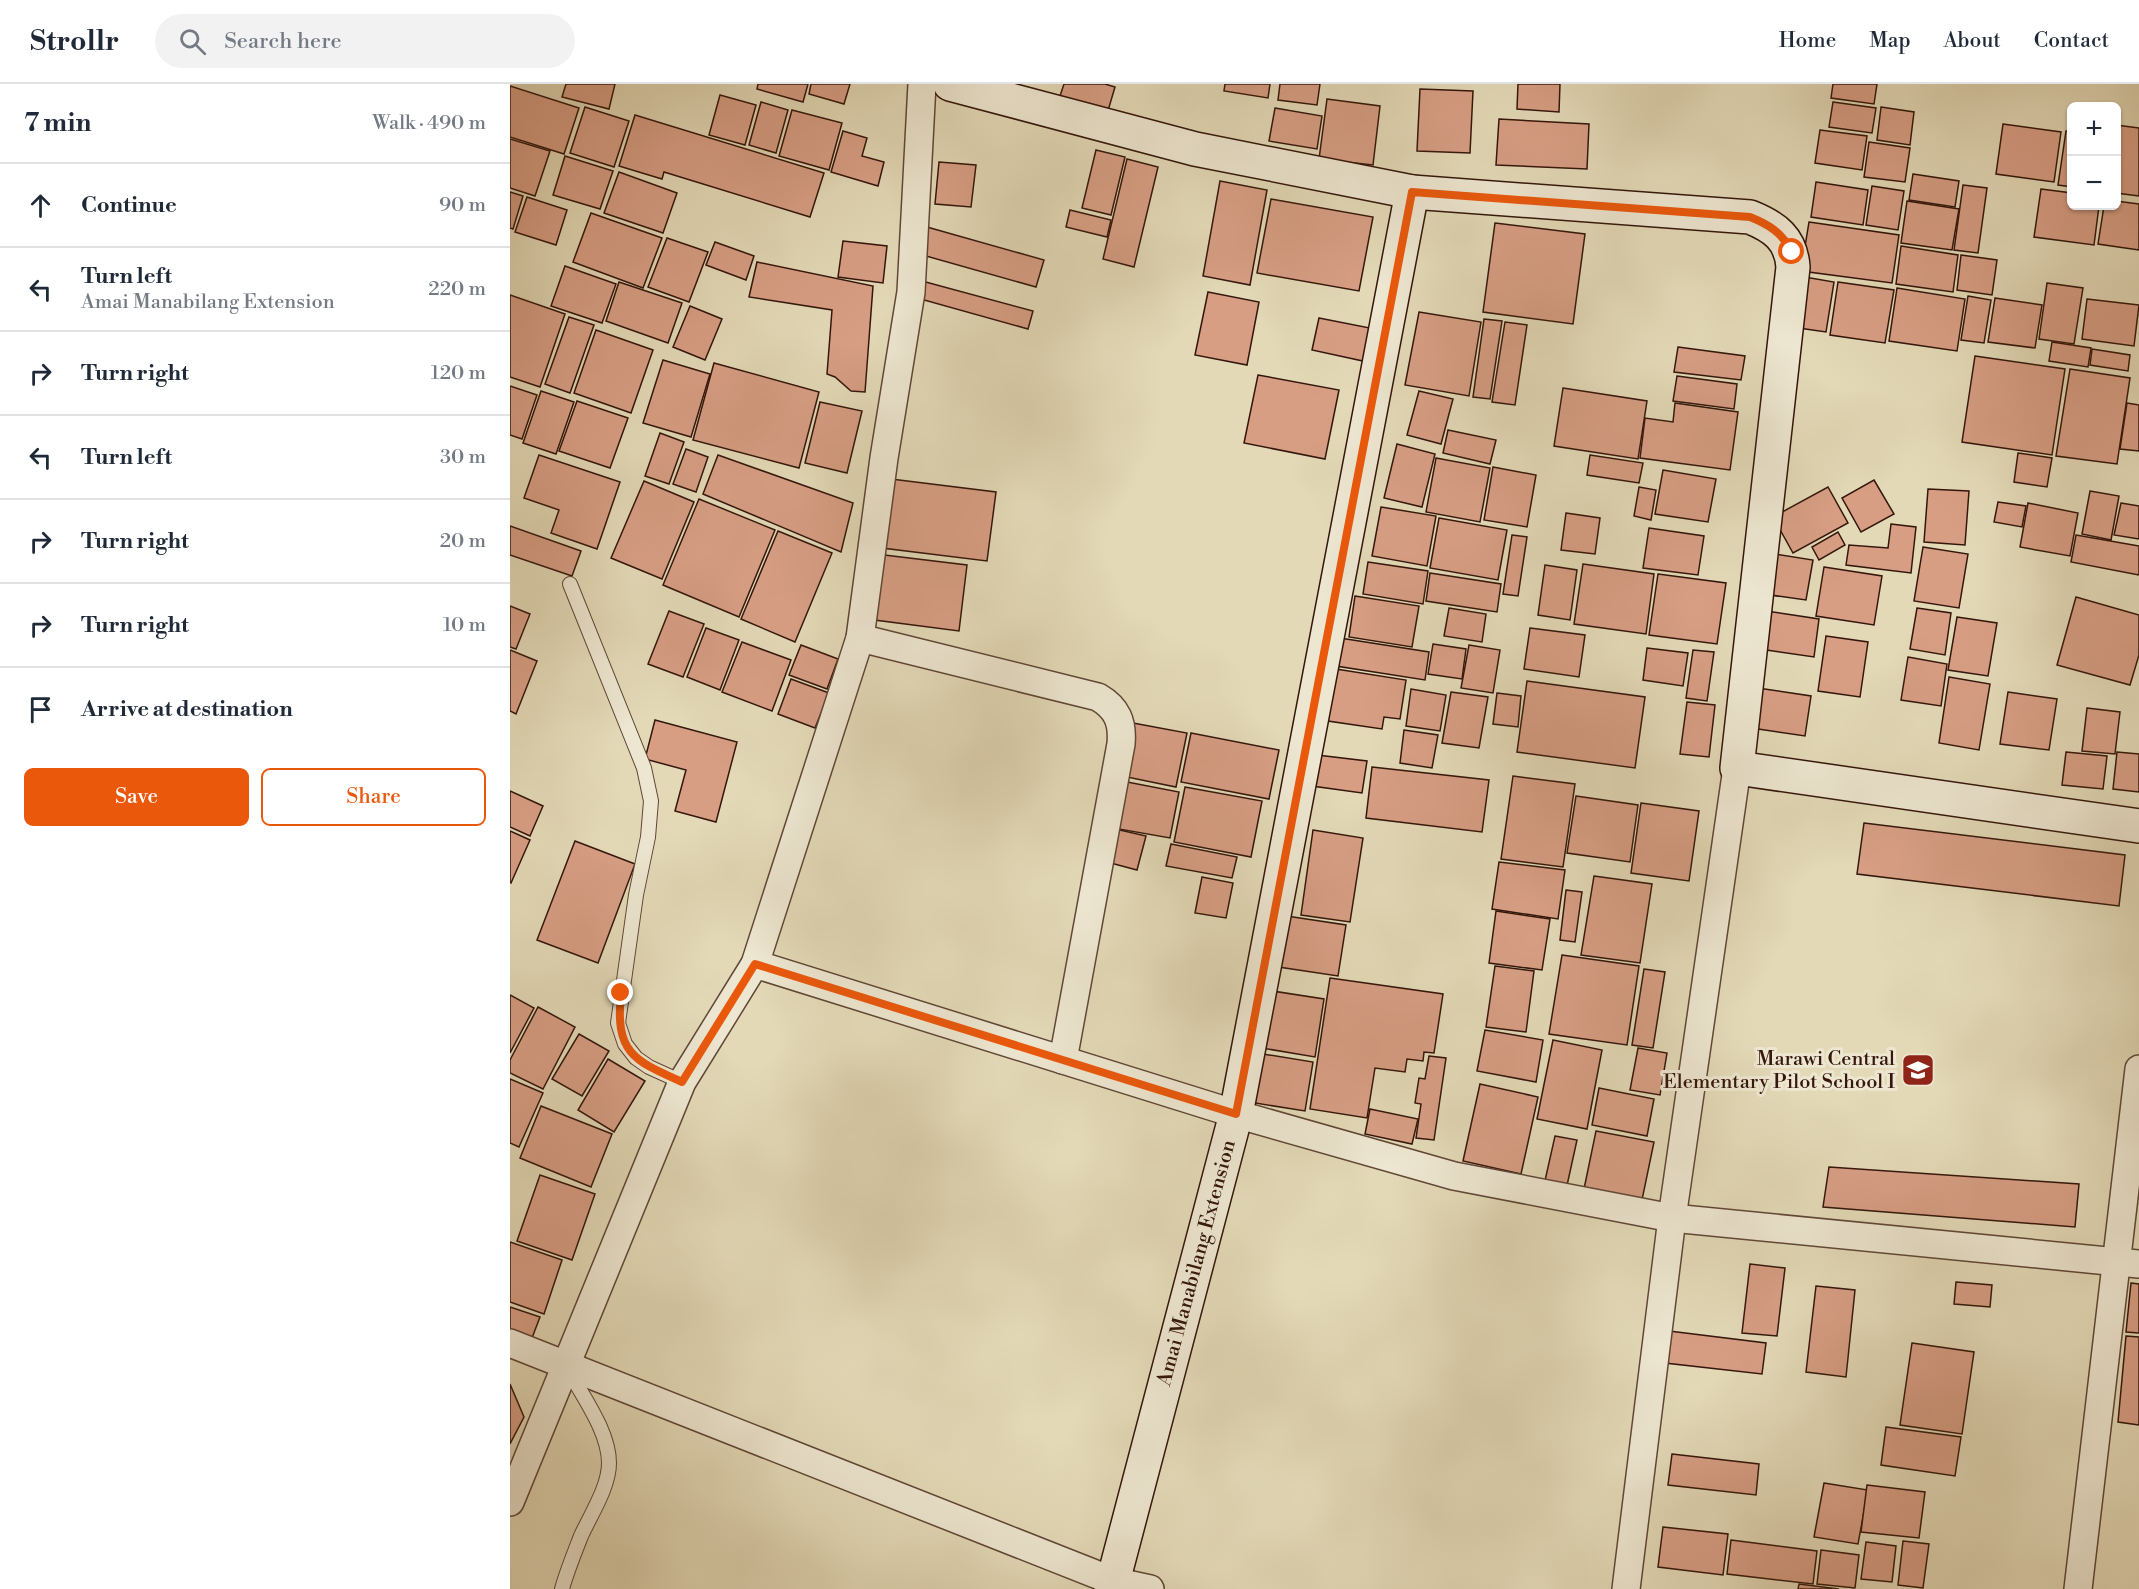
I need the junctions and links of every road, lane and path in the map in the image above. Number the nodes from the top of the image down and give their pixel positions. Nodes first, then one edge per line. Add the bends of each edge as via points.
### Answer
1 (922, 84) edge
2 (950, 84) edge
3 (1412, 192) junction
4 (570, 584) dead end
5 (860, 638) junction
6 (1737, 768) junction
7 (2139, 826) edge
8 (755, 964) junction
9 (1063, 1060) junction
10 (2139, 1069) edge
11 (682, 1082) junction
12 (1236, 1114) junction
13 (1672, 1218) junction
14 (2127, 1263) edge
15 (510, 1343) edge
16 (567, 1366) junction
17 (510, 1502) edge
18 (1112, 1585) edge
19 (562, 1589) edge
20 (1150, 1589) edge
21 (1626, 1589) edge
22 (2078, 1589) edge

1 - 5 street via 911,292
2 - 3 main road via 1195,149
3 - 6 main road via 1750,217 1770,225 1792,252
3 - 12 main road, Amai Manabilang Extension
4 - 11 lane via 644,768 651,801 618,1023 625,1044 636,1058
5 - 8 street
5 - 9 street via 1098,697 1117,712 1121,744
6 - 7 main road
6 - 13 street
8 - 9 street
8 - 11 street
9 - 12 street
10 - 14 street
11 - 16 street
12 - 13 street via 1455,1176
12 - 18 main road, Amai Manabilang Extension
13 - 14 street
13 - 21 street
14 - 22 street
15 - 16 street
16 - 17 street
16 - 18 street
16 - 19 lane via 597,1425 609,1464
18 - 20 street

